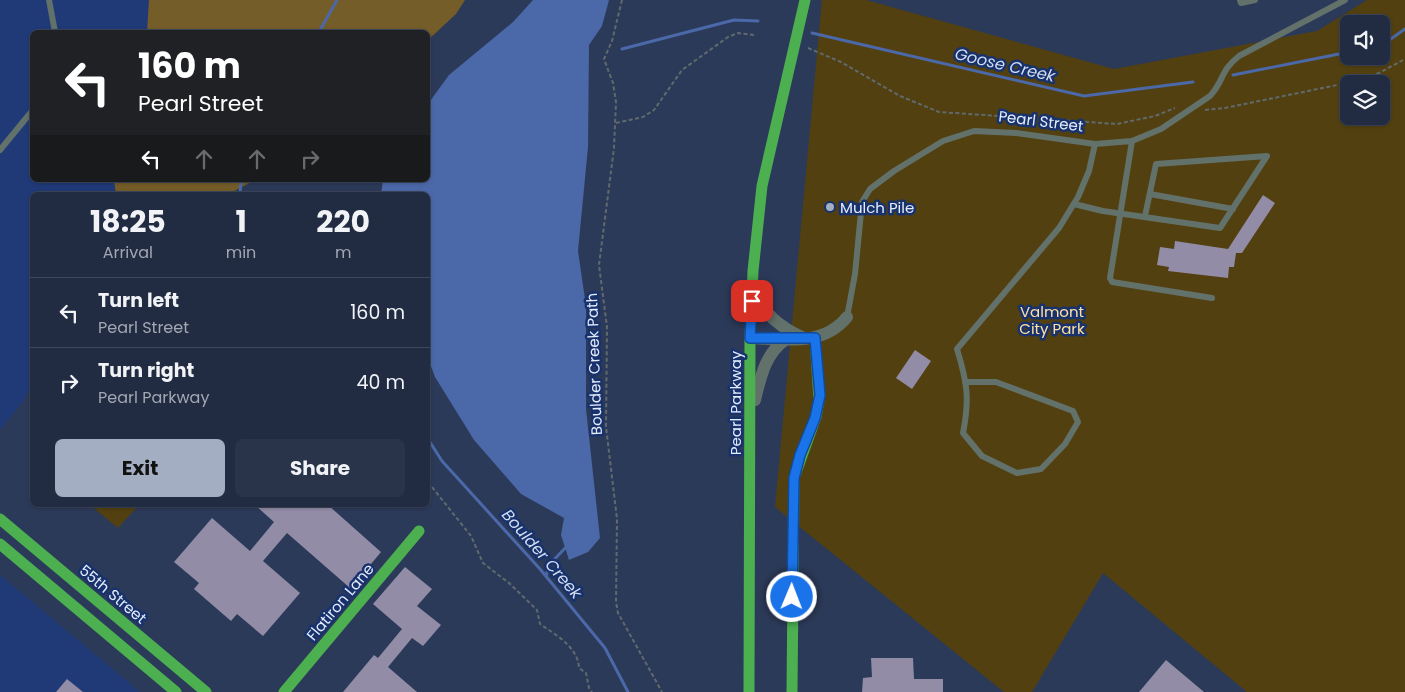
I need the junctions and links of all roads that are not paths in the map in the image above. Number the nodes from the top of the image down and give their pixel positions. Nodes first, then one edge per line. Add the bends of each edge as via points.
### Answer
1 (49, 0) edge
2 (805, 0) edge
3 (1240, 0) edge
4 (1255, 0) edge
5 (1345, 0) edge
6 (55, 30) edge
7 (30, 112) edge
8 (1132, 141) junction
9 (1095, 144) junction
10 (0, 150) edge
11 (1150, 194) junction
12 (1074, 204) junction
13 (1233, 209) junction
14 (1120, 212) junction
15 (1145, 216) junction
16 (753, 283) junction
17 (1212, 298) dead end
18 (847, 318) joint
19 (750, 338) junction
20 (811, 338) junction
21 (786, 339) junction
22 (965, 382) junction
23 (750, 417) junction
24 (0, 519) edge
25 (419, 531) dead end
26 (0, 544) edge
27 (176, 692) edge
28 (206, 692) edge
29 (284, 692) edge
30 (750, 692) edge
31 (792, 692) edge

1 - 6 lane
2 - 16 main road, Pearl Parkway via 764,178
3 - 4 lane via 1241,3
5 - 8 lane, Pearl Street via 1239,56 1225,69 1216,89 1192,110 1149,136
7 - 10 lane
8 - 9 lane, Pearl Street
8 - 14 lane
9 - 12 lane via 1089,171
9 - 18 lane, Pearl Street via 974,131 943,141 894,171 870,189 862,202
11 - 13 lane
11 - 13 lane via 1156,164 1267,156
11 - 15 lane
12 - 14 lane
12 - 22 lane via 1030,265 957,349
13 - 15 lane via 1220,228
14 - 15 lane
14 - 17 lane via 1112,282
16 - 19 main road, Pearl Parkway
16 - 20 street via 768,315 791,331
18 - 20 street, Pearl Street via 834,331
19 - 21 street, Pearl Street
19 - 23 main road, Pearl Parkway
20 - 21 street, Pearl Street
20 - 31 main road via 819,404 794,478
21 - 23 street via 764,364
22 - 22 lane via 969,404 963,433 982,456 1017,473 1040,469 1065,444 1078,422 1073,411 1051,401 996,382
23 - 30 main road, Pearl Parkway
24 - 28 main road, 55th Street
25 - 29 main road, Flatiron Lane
26 - 27 main road

